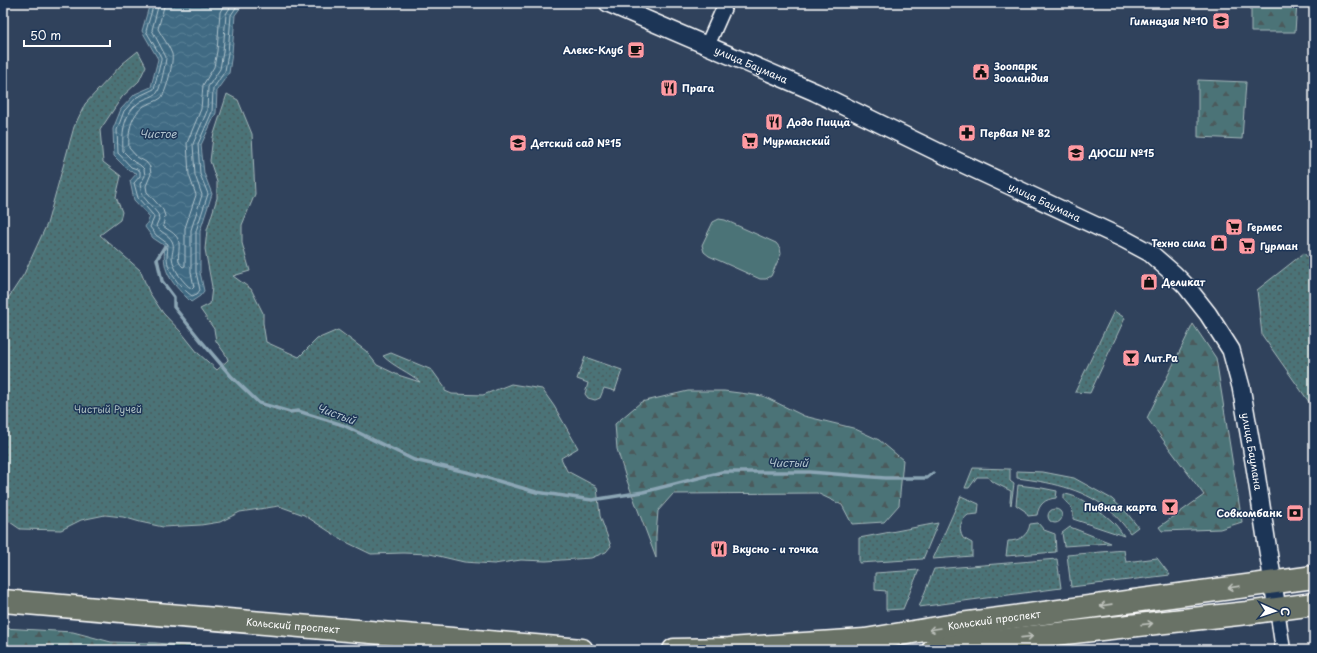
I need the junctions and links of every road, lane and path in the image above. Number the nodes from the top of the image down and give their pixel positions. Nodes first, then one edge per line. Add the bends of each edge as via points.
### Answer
1 (608, 3) edge
2 (726, 3) edge
3 (707, 46) junction
4 (1314, 577) edge
5 (1273, 582) junction
6 (3, 601) edge
7 (1314, 604) edge
8 (1277, 609) junction
9 (728, 649) edge
10 (582, 650) edge
11 (674, 650) edge
12 (933, 650) edge
13 (1283, 650) edge

1 - 3 street, улица Баумана
2 - 3 street
3 - 5 street, улица Баумана via 815,92 1124,239 1150,253 1174,274 1195,296 1232,350 1253,452
4 - 5 main road, Кольский проспект
5 - 8 street, улица Баумана
5 -> 9 main road, Кольский проспект via 961,624 865,640
6 - 10 main road, Кольский проспект
7 - 8 main road, Кольский проспект
12 -> 8 main road, Кольский проспект via 974,643
8 - 13 street
9 - 11 main road, Кольский проспект

